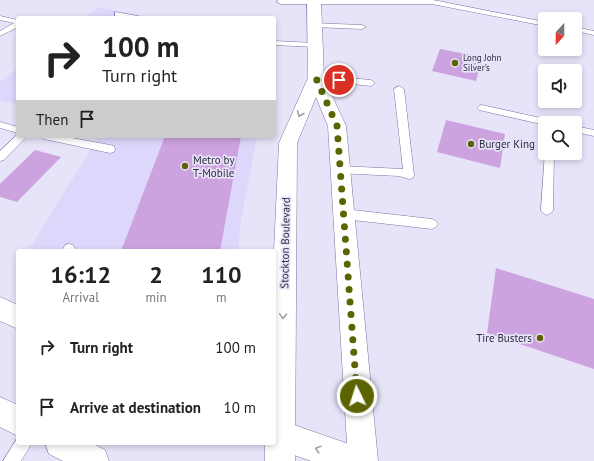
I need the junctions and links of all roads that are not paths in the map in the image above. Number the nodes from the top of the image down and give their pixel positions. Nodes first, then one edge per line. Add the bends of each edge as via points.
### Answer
1 (422, 1) edge
2 (281, 2) dead end
3 (314, 2) edge
4 (118, 14) dead end
5 (128, 16) edge
6 (0, 18) edge
7 (16, 22) edge
8 (538, 23) edge
9 (16, 24) edge
10 (314, 25) junction
11 (362, 27) dead end
12 (582, 30) edge
13 (594, 33) edge
14 (0, 34) edge
15 (276, 43) edge
16 (315, 45) junction
17 (316, 78) junction
18 (371, 83) dead end
19 (399, 89) dead end
20 (482, 108) dead end
21 (538, 120) edge
22 (0, 126) edge
23 (16, 130) edge
24 (582, 130) edge
25 (594, 133) edge
26 (20, 138) edge
27 (54, 138) edge
28 (110, 149) dead end
29 (0, 157) edge
30 (549, 160) edge
31 (340, 170) junction
32 (547, 210) dead end
33 (344, 214) junction
34 (432, 224) dead end
35 (279, 285) edge
36 (0, 411) edge
37 (16, 420) edge
38 (278, 443) edge
39 (23, 445) edge
40 (64, 445) edge
41 (11, 461) edge
42 (94, 461) edge
43 (355, 461) edge
44 (363, 461) edge

1 - 3 lane
1 - 8 lane
2 - 3 lane
3 - 10 main road, Stockton Boulevard
4 - 5 lane
6 - 7 lane
9 - 14 lane
10 - 11 lane
10 - 16 main road, Stockton Boulevard
12 - 13 lane
15 - 16 lane
16 - 17 main road, Stockton Boulevard
17 - 18 lane
17 - 31 main road, Stockton Boulevard via 337,126
17 -> 35 main road, Stockton Boulevard via 288,143
19 - 31 lane via 409,175 399,172
20 - 21 lane
22 - 23 lane
24 - 25 lane
26 - 29 lane
27 - 28 lane
30 - 32 lane
31 - 33 main road, Stockton Boulevard
33 - 34 lane
33 - 44 main road, Stockton Boulevard
35 -> 38 main road, Stockton Boulevard
36 - 37 main road
43 -> 38 main road
39 - 41 lane
40 - 42 main road

